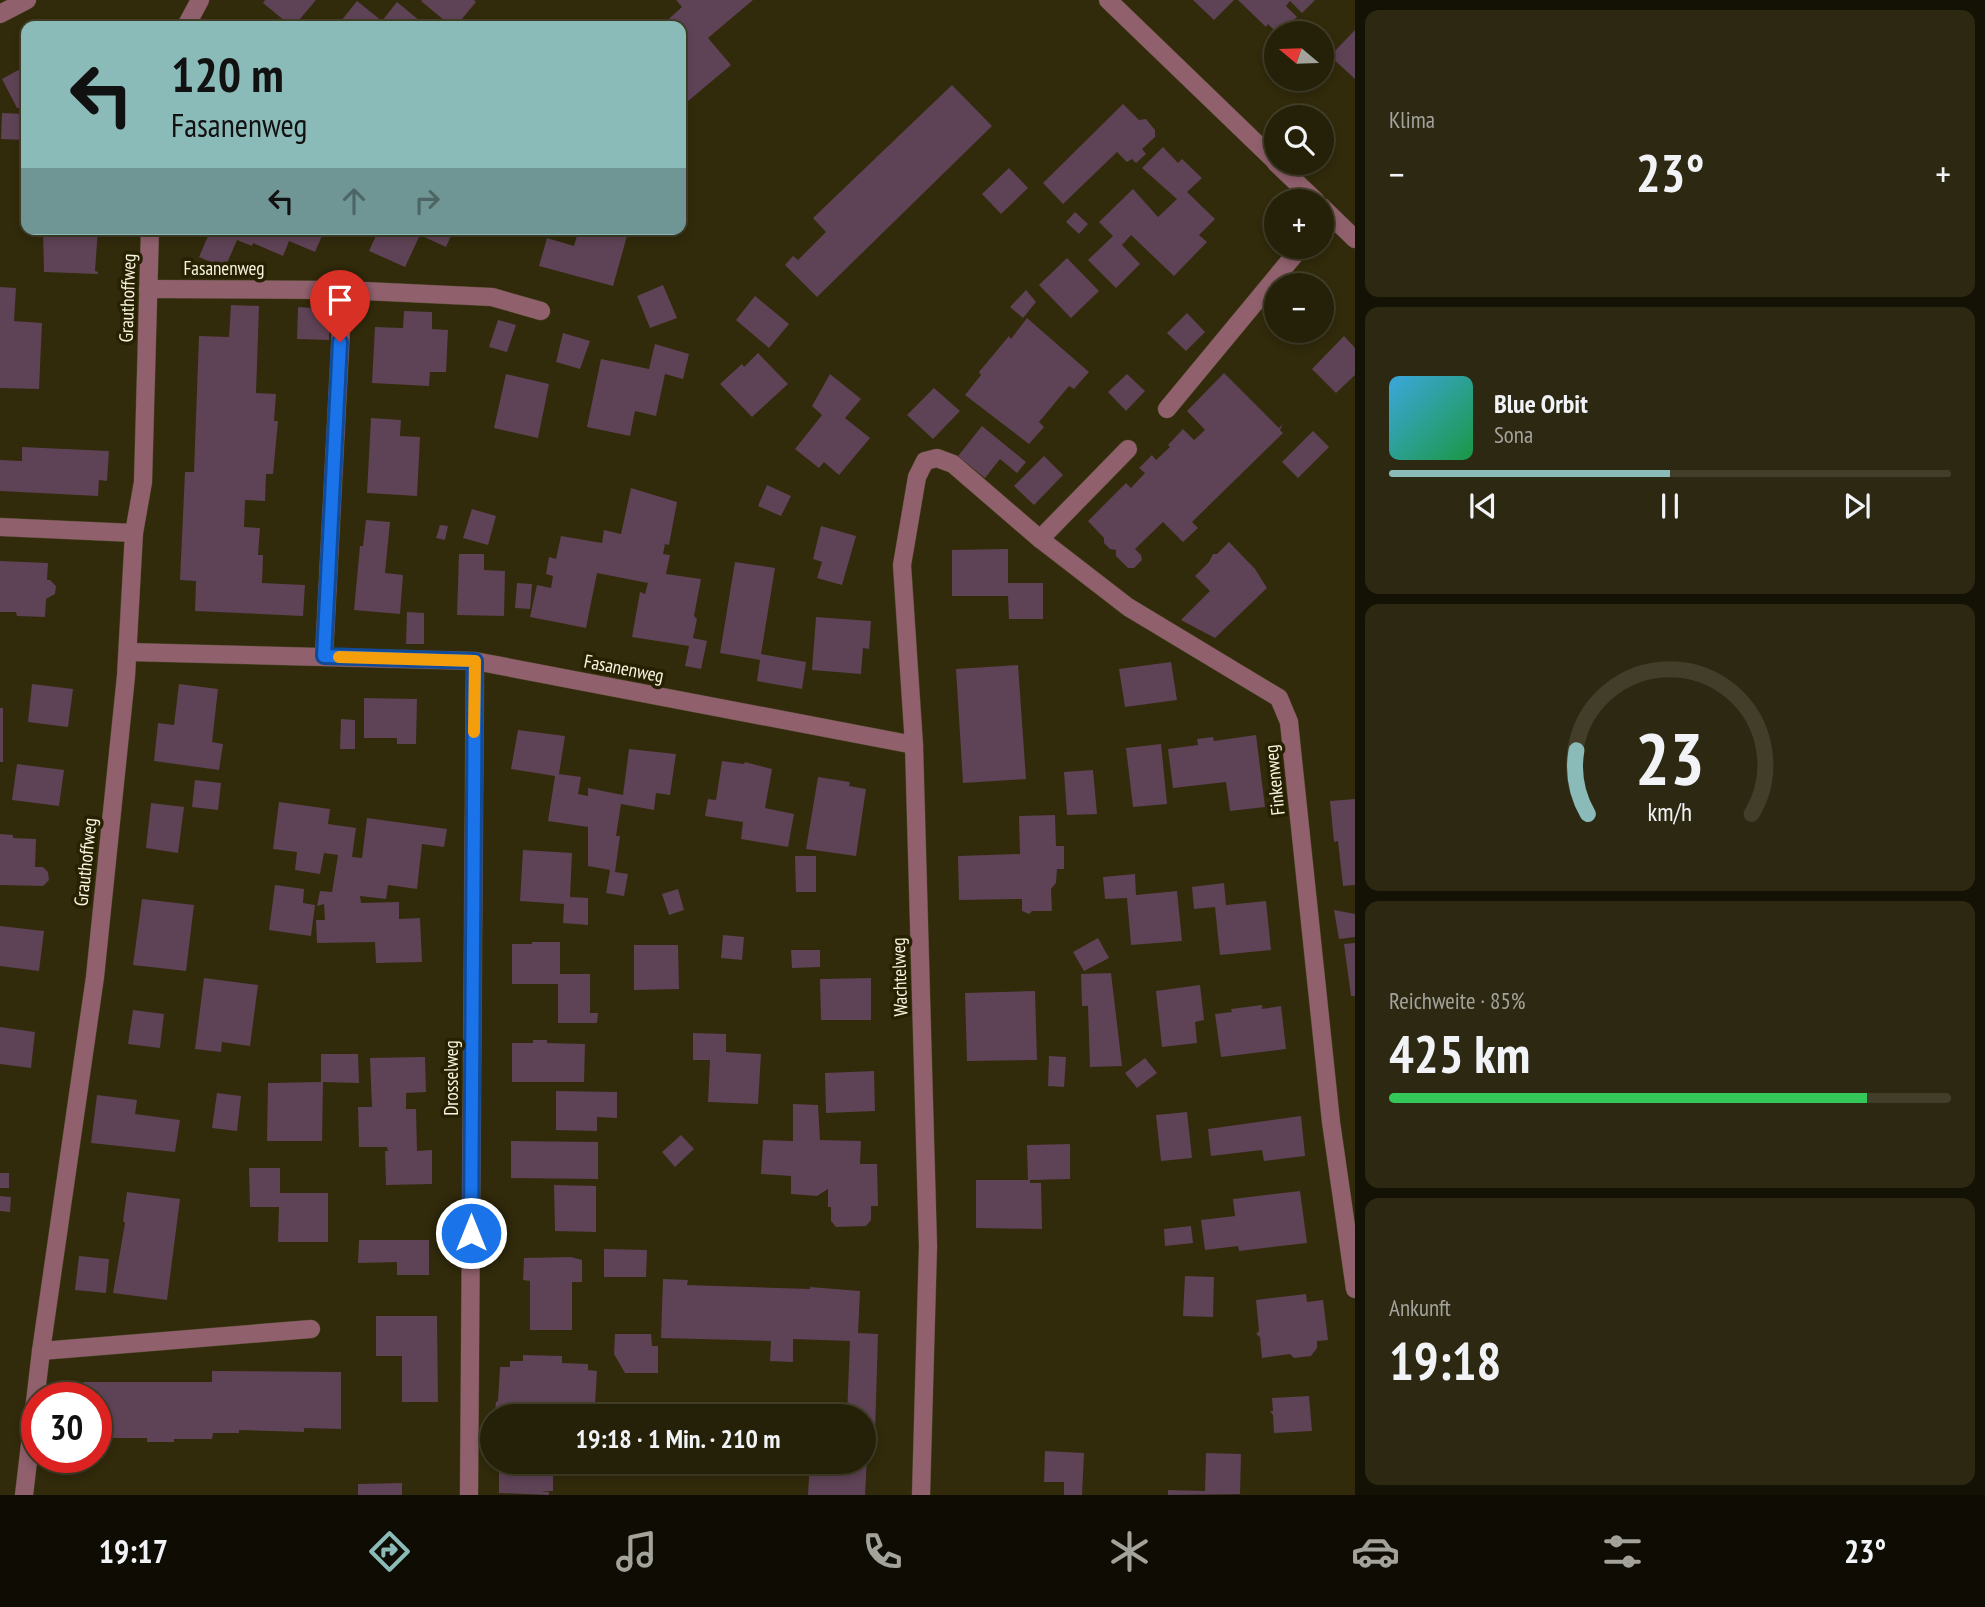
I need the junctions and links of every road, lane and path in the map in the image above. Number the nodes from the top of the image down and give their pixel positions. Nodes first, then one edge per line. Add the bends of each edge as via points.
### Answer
1 (27, 0) edge
2 (200, 0) edge
3 (1108, 0) edge
4 (0, 14) edge
5 (190, 21) edge
6 (1264, 150) edge
7 (1288, 175) edge
8 (1301, 189) edge
9 (1334, 221) edge
10 (150, 235) edge
11 (1355, 239) edge
12 (1291, 259) edge
13 (148, 289) junction
14 (343, 290) junction
15 (541, 311) dead end
16 (1167, 409) dead end
17 (1128, 449) dead end
18 (925, 461) joint
19 (0, 527) edge
20 (134, 533) junction
21 (1040, 539) junction
22 (128, 652) junction
23 (324, 656) junction
24 (475, 661) junction
25 (914, 745) junction
26 (1355, 1289) edge
27 (311, 1329) dead end
28 (41, 1351) junction
29 (24, 1495) edge
30 (469, 1495) edge
31 (921, 1495) edge

1 - 4 street
2 - 5 street
3 - 6 street
7 - 8 street
9 - 11 street
10 - 13 street, Grauthoffweg
12 - 16 street
13 - 14 street, Fasanenweg
13 - 20 street, Grauthoffweg via 142,482
14 - 15 street, Fasanenweg via 492,297
14 - 23 street
17 - 21 street
18 - 21 street, Finkenweg via 937,458 953,464
18 - 25 street, Wachtelweg via 917,477 902,565
19 - 20 street
20 - 22 street, Grauthoffweg
21 - 26 street, Finkenweg via 1128,607 1279,698 1289,722 1331,1122
22 - 23 street, Fasanenweg
22 - 28 street, Grauthoffweg via 94,977
23 - 24 street, Fasanenweg
24 - 25 street, Fasanenweg
24 - 30 street, Drosselweg
25 - 31 street, Wachtelweg via 928,1245
27 - 28 street
28 - 29 street, Grauthoffweg

